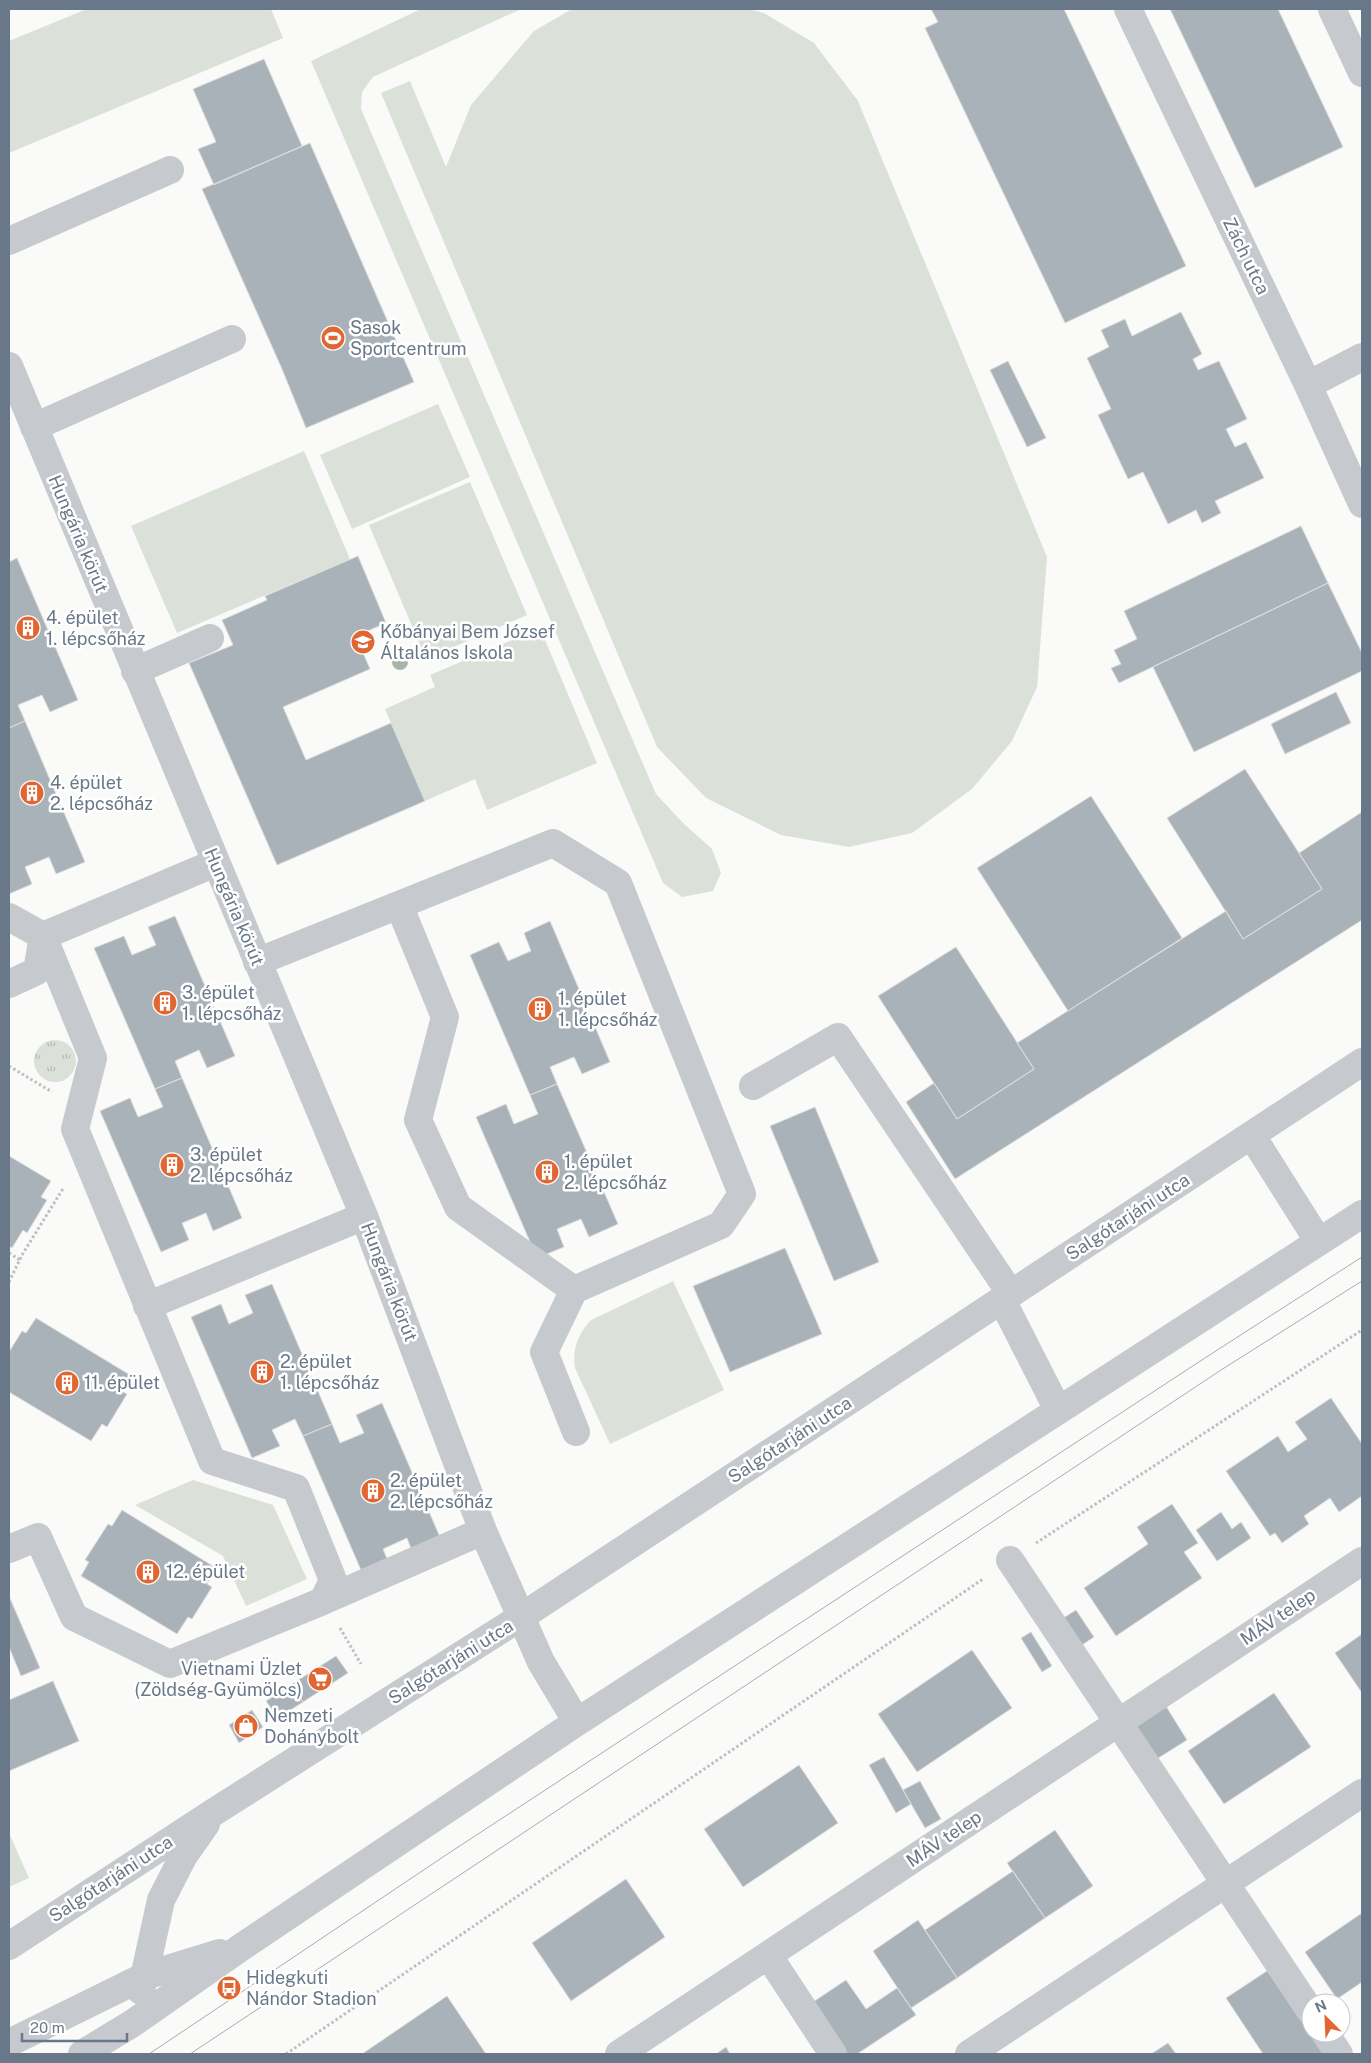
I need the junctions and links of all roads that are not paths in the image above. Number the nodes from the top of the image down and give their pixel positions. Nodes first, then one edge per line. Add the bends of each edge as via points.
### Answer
1 (1128, 9) edge
2 (1332, 9) edge
3 (1362, 73) edge
4 (170, 170) dead end
5 (9, 241) edge
6 (232, 339) dead end
7 (1362, 357) edge
8 (9, 366) edge
9 (1308, 385) junction
10 (34, 428) junction
11 (1362, 504) edge
12 (210, 638) dead end
13 (135, 671) junction
14 (216, 863) junction
15 (399, 905) junction
16 (9, 917) edge
17 (44, 936) junction
18 (257, 962) junction
19 (9, 984) edge
20 (1362, 1062) edge
21 (753, 1086) dead end
22 (1252, 1136) junction
23 (1362, 1214) edge
24 (364, 1216) junction
25 (1319, 1242) junction
26 (574, 1290) junction
27 (1006, 1297) junction
28 (147, 1306) junction
29 (1058, 1410) junction
30 (576, 1432) dead end
31 (483, 1531) junction
32 (9, 1548) edge
33 (1010, 1560) road end
34 (1362, 1561) edge
35 (323, 1601) junction
36 (521, 1617) junction
37 (577, 1722) junction
38 (1120, 1722) junction
39 (1362, 1793) edge
40 (214, 1812) junction
41 (1226, 1884) junction
42 (9, 1946) edge
43 (242, 1946) junction
44 (768, 1955) junction
45 (145, 1976) junction
46 (1301, 1997) edge
47 (133, 2023) junction
48 (9, 2043) edge
49 (1332, 2043) edge
50 (82, 2054) edge
51 (619, 2054) edge
52 (833, 2054) edge
53 (969, 2054) edge
54 (1339, 2054) edge

1 - 9 street, Zách utca
2 - 3 street
4 - 5 street
6 - 10 street
7 - 9 street
8 - 10 street, Hungária körút
9 - 11 street, Zách utca
10 - 13 street, Hungária körút
12 - 13 street
13 - 14 street, Hungária körút
14 - 17 street
14 - 18 street, Hungária körút
15 - 18 street
15 - 26 street via 445,1017 418,1120 422,1129 458,1206
15 - 26 street via 553,843 618,883 742,1194 721,1225
16 - 17 street
17 - 19 street via 37,971
17 - 28 street via 93,1058 75,1129
18 - 24 street, Hungária körút
20 - 22 street, Salgótarjáni utca
21 - 27 street via 838,1037
22 - 25 street
22 - 27 street, Salgótarjáni utca
23 - 25 street
24 - 28 street
24 - 31 street, Hungária körút
25 - 29 street
26 - 30 street via 544,1352
27 - 29 street
27 - 36 street, Salgótarjáni utca
28 - 35 street via 212,1461 296,1488 333,1580
29 - 37 street
31 - 35 street
31 - 36 street, Hungária körút
32 - 35 street via 38,1537 74,1617 170,1664
33 - 38 street
34 - 38 street, MÁV telep
36 - 37 street, Hungária körút via 540,1662
36 - 40 street, Salgótarjáni utca
37 - 43 street
38 - 41 street
38 - 44 street, MÁV telep
39 - 41 street
40 - 42 street, Salgótarjáni utca
40 - 45 street, Salgótarjáni utca via 183,1857 161,1900
41 - 46 street
41 - 53 street
43 - 45 street
43 - 47 street
44 - 51 street, MÁV telep
44 - 52 street
45 - 47 street, Salgótarjáni utca
45 - 48 street
47 - 50 street
49 - 54 street

